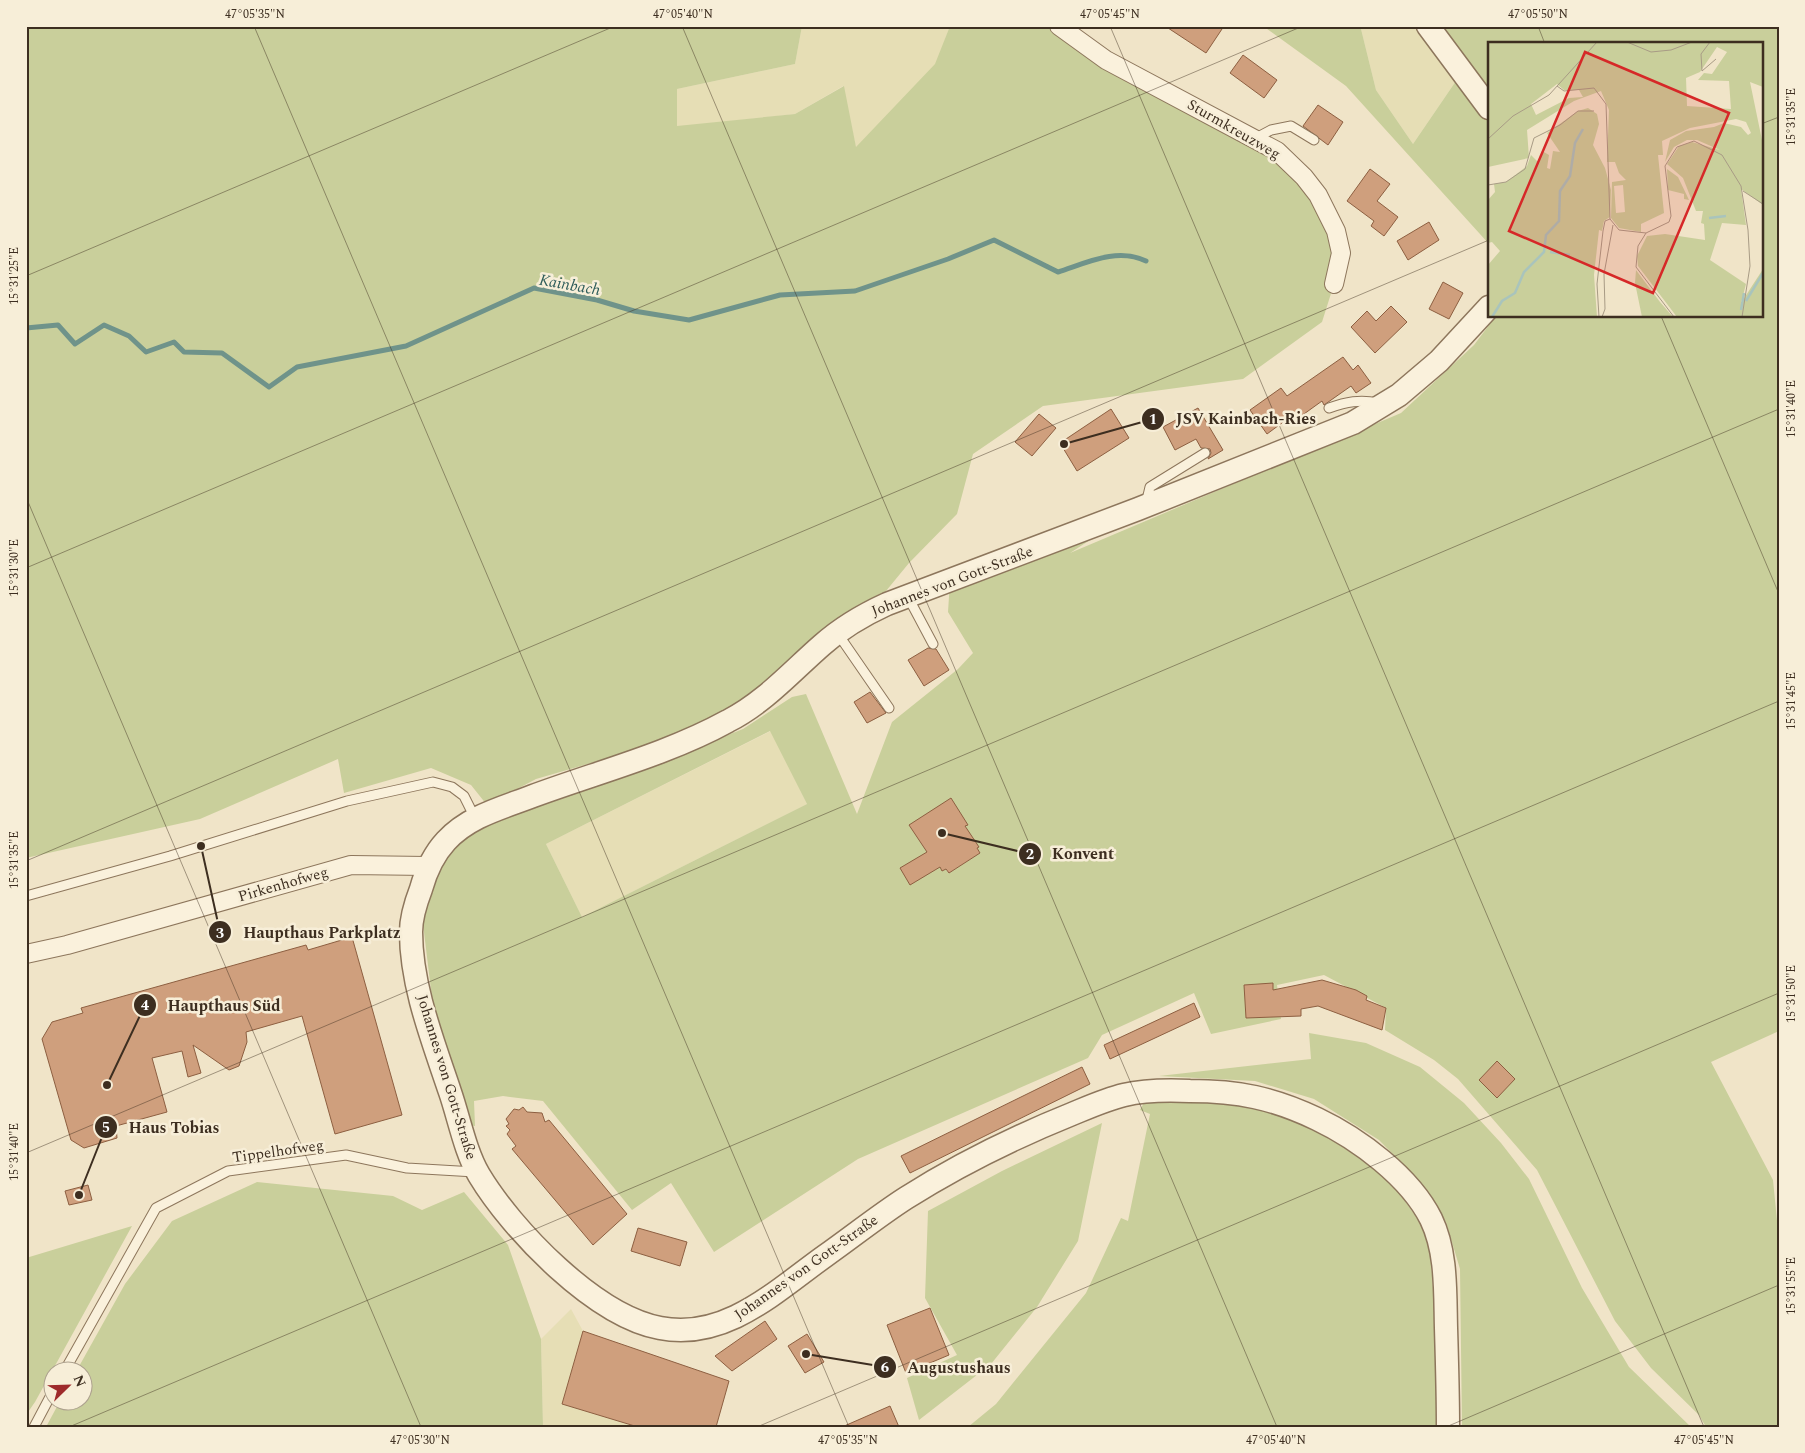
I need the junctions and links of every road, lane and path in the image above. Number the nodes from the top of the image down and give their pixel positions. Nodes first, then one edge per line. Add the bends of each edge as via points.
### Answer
1 (1058, 26) edge
2 (1428, 26) edge
3 (1488, 107) edge
4 (1256, 138) junction
5 (1314, 140) dead end
6 (1334, 284) dead end
7 (1488, 308) edge
8 (1383, 404) junction
9 (1329, 408) dead end
10 (1205, 453) dead end
11 (1145, 507) junction
12 (908, 596) junction
13 (838, 634) junction
14 (933, 644) dead end
15 (889, 708) dead end
16 (475, 818) junction
17 (428, 866) junction
18 (26, 896) edge
19 (26, 954) edge
20 (478, 1172) junction
21 (71, 1360) edge
22 (43, 1410) edge
23 (34, 1427) edge
24 (1448, 1427) edge

1 - 4 street, Sturmkreuzweg via 1106,60
2 - 3 street
4 - 5 lane via 1271,130 1291,126
4 - 6 street, Sturmkreuzweg via 1277,151 1318,195 1336,231 1340,253
7 - 8 street, Johannes von Gott-Straße via 1439,361 1399,395
8 - 9 lane via 1364,400
8 - 11 street, Johannes von Gott-Straße via 1353,423
10 - 11 lane via 1150,487
11 - 12 street, Johannes von Gott-Straße
12 - 13 street, Johannes von Gott-Straße via 862,616
12 - 14 lane
13 - 15 lane
13 - 16 street, Johannes von Gott-Straße via 768,696 728,722 673,746
16 - 17 street, Johannes von Gott-Straße via 446,841
16 - 18 lane via 464,796 452,787 433,782 347,801 170,856
17 - 19 street, Pirkenhofweg via 350,865
17 - 20 street, Johannes von Gott-Straße via 411,929 416,976 427,1022
20 - 21 lane, Tippelhofweg via 408,1168 346,1155 228,1171 156,1208
20 - 24 street, Johannes von Gott-Straße via 518,1226 582,1290 633,1320 657,1328 691,1332 720,1325 754,1306 906,1198 989,1150 1038,1127 1124,1094 1166,1090 1252,1095 1285,1104 1320,1120 1368,1149 1404,1182 1431,1219 1444,1275
22 - 23 lane

